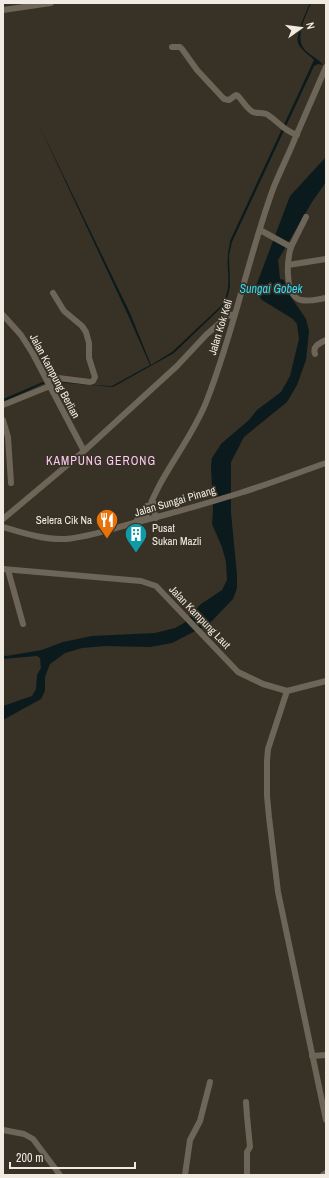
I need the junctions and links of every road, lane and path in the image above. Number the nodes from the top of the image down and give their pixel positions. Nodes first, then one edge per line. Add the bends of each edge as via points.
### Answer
1 (51, 3) edge
2 (3, 10) edge
3 (172, 47) dead end
4 (326, 67) edge
5 (297, 135) junction
6 (306, 217) dead end
7 (262, 232) junction
8 (289, 246) junction
9 (326, 259) edge
10 (288, 265) junction
11 (53, 293) dead end
12 (326, 298) edge
13 (235, 314) junction
14 (3, 315) edge
15 (326, 340) edge
16 (315, 354) dead end
17 (49, 383) junction
18 (3, 405) edge
19 (3, 420) edge
20 (84, 451) junction
21 (326, 463) edge
22 (11, 483) dead end
23 (152, 500) junction
24 (156, 518) junction
25 (3, 519) edge
26 (145, 520) junction
27 (135, 523) junction
28 (3, 527) edge
29 (6, 570) edge
30 (23, 624) dead end
31 (326, 682) edge
32 (287, 692) junction
33 (326, 1055) edge
34 (312, 1056) junction
35 (210, 1082) dead end
36 (246, 1102) dead end
37 (326, 1120) edge
38 (3, 1130) edge
39 (326, 1173) edge
40 (60, 1175) edge
41 (185, 1175) edge
42 (247, 1175) edge
43 (324, 1175) edge

1 - 2 street
3 - 5 street via 180,47 224,99 230,100 236,95 254,113 265,113 283,128
4 - 5 street, Jalan Kok Keli
5 - 7 street, Jalan Kok Keli via 274,188
6 - 8 street
7 - 8 street
7 - 13 street, Jalan Kok Keli
8 - 10 street
9 - 10 street
10 - 12 street via 291,290 296,298 306,301
11 - 17 street via 64,311 84,329 89,343 89,360 95,377 93,381 87,382 58,378
13 - 20 street via 228,316 206,335 177,366
13 - 23 street, Jalan Kok Keli via 202,412
14 - 17 street, Jalan Kampung Berlian via 27,343
15 - 16 street via 315,347
17 - 18 street
17 - 20 street, Jalan Kampung Berlian
19 - 22 street via 8,437
20 - 25 street
21 - 24 street, Jalan Sungai Pinang via 241,493
23 - 24 street
23 - 26 street, Jalan Kok Keli
23 - 27 street
24 - 26 street, Jalan Sungai Pinang
26 - 27 street, Jalan Sungai Pinang
27 - 28 street, Jalan Sungai Pinang via 65,539 31,535
29 - 30 street
29 - 32 street, Jalan Kampung Laut via 142,581 156,586 238,672
31 - 32 street
32 - 34 street via 268,749 267,796 278,892
33 - 34 street
34 - 37 street
35 - 41 street via 200,1121 190,1140
36 - 42 street via 250,1147 247,1152
38 - 40 street via 24,1134 33,1139
39 - 43 street

